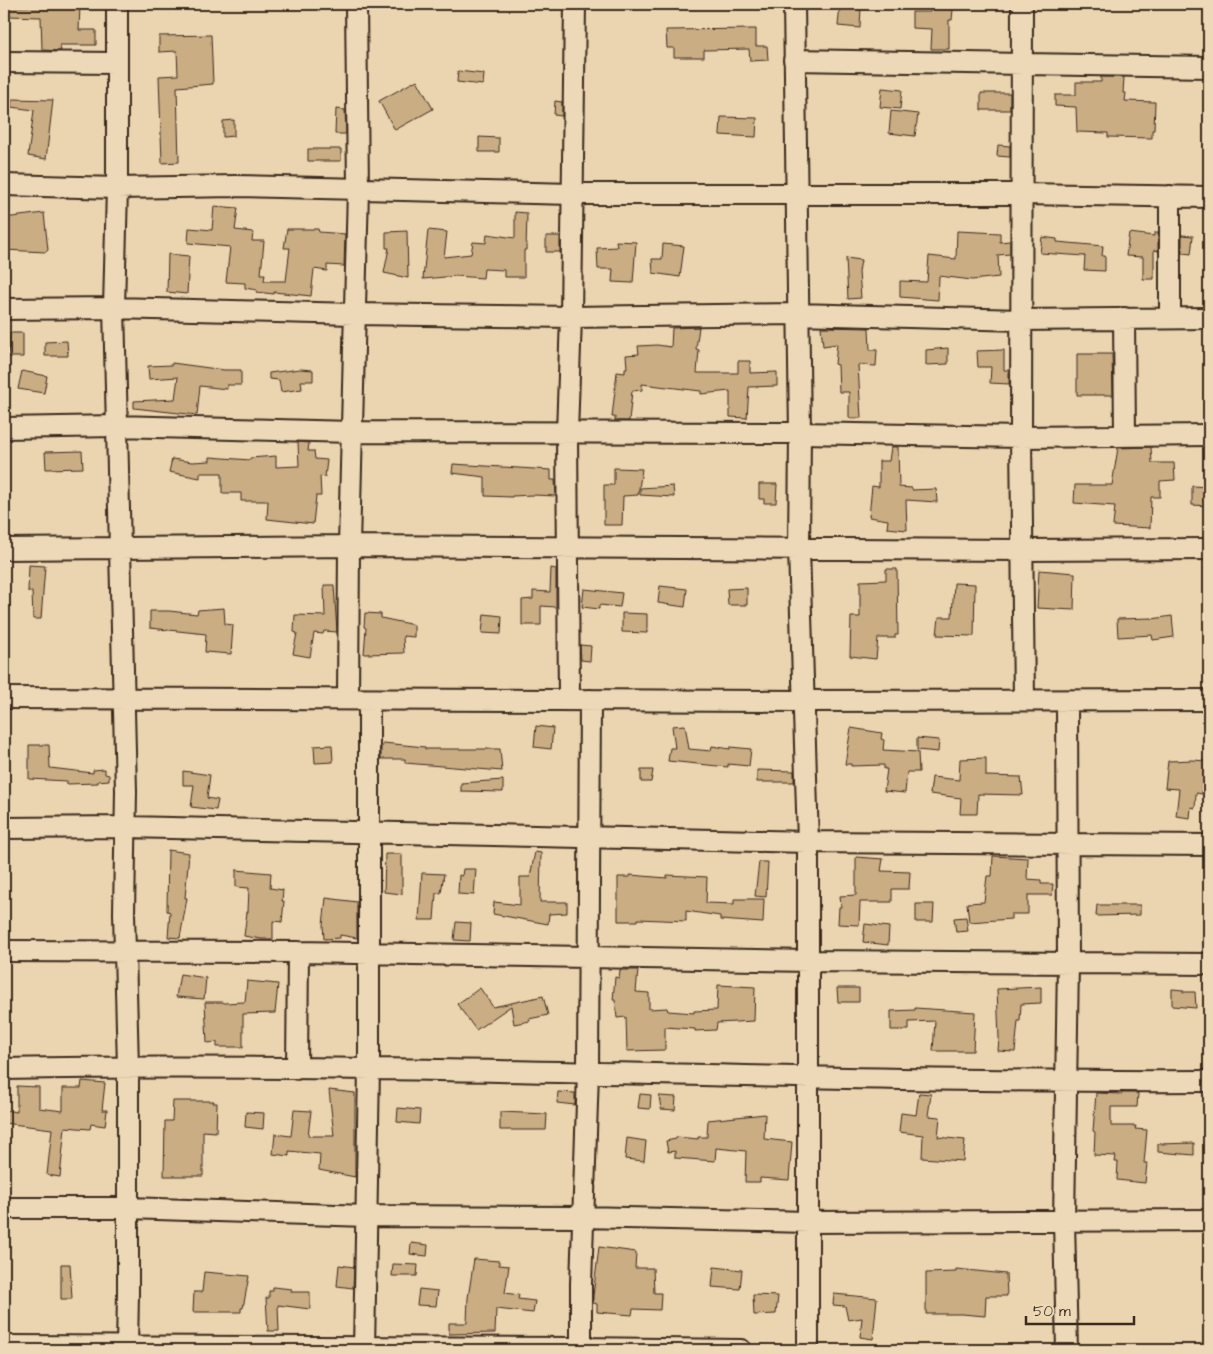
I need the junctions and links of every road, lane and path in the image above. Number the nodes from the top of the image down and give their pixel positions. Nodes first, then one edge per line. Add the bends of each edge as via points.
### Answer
1 (117, 4) edge
2 (356, 4) edge
3 (575, 4) edge
4 (794, 4) edge
5 (1022, 4) edge
6 (794, 60) junction
7 (4, 62) edge
8 (116, 62) junction
9 (1021, 65) junction
10 (1209, 67) edge
11 (4, 185) edge
12 (117, 188) junction
13 (358, 189) junction
14 (572, 194) junction
15 (796, 194) junction
16 (1021, 194) junction
17 (1170, 196) junction
18 (1209, 197) edge
19 (114, 308) junction
20 (4, 310) edge
21 (354, 314) junction
22 (797, 314) junction
23 (571, 317) junction
24 (1124, 318) junction
25 (1170, 318) junction
26 (1209, 318) edge
27 (1021, 320) junction
28 (116, 426) junction
29 (4, 428) edge
30 (352, 432) junction
31 (567, 433) junction
32 (800, 433) junction
33 (1209, 435) edge
34 (1020, 436) junction
35 (1124, 436) junction
36 (349, 546) junction
37 (567, 547) junction
38 (4, 549) edge
39 (120, 549) junction
40 (799, 549) junction
41 (1209, 549) edge
42 (1022, 550) junction
43 (4, 698) edge
44 (125, 699) junction
45 (348, 699) junction
46 (369, 700) junction
47 (569, 700) junction
48 (590, 700) junction
49 (1024, 700) junction
50 (1209, 700) edge
51 (803, 701) junction
52 (1067, 701) junction
53 (126, 827) junction
54 (4, 828) edge
55 (370, 832) junction
56 (589, 837) junction
57 (808, 842) junction
58 (1068, 843) junction
59 (1209, 845) edge
60 (4, 951) edge
61 (126, 951) junction
62 (298, 952) junction
63 (369, 954) junction
64 (588, 957) junction
65 (808, 961) junction
66 (1068, 962) junction
67 (1209, 964) edge
68 (128, 1067) junction
69 (369, 1068) junction
70 (4, 1069) edge
71 (297, 1069) junction
72 (588, 1072) junction
73 (808, 1077) junction
74 (1066, 1081) junction
75 (1209, 1081) edge
76 (4, 1208) edge
77 (128, 1208) junction
78 (366, 1216) junction
79 (582, 1218) junction
80 (1209, 1220) edge
81 (1064, 1221) junction
82 (808, 1222) junction
83 (4, 1346) edge
84 (127, 1348) edge
85 (364, 1349) edge
86 (580, 1349) edge
87 (741, 1350) edge
88 (808, 1350) edge
89 (1067, 1350) edge

1 - 8 street
2 - 13 street
3 - 14 street
4 - 6 street
5 - 9 street
6 - 9 street
6 - 15 street
7 - 8 street
8 - 12 street
9 - 10 street
9 - 16 street
11 - 12 street
12 - 13 street
12 - 19 street
13 - 14 street
13 - 21 street
14 - 15 street
14 - 23 street
15 - 16 street
15 - 22 street
16 - 17 street
16 - 27 street
17 - 18 street
17 - 25 street
19 - 20 street
19 - 21 street
19 - 28 street
21 - 23 street
21 - 30 street
22 - 23 street
22 - 27 street
22 - 32 street
23 - 31 street
24 - 25 street
24 - 27 street
24 - 35 street
25 - 26 street
27 - 34 street
28 - 29 street
28 - 30 street
28 - 39 street
30 - 31 street
30 - 36 street
31 - 32 street
31 - 37 street
32 - 34 street
32 - 40 street
33 - 35 street
34 - 35 street
34 - 42 street
36 - 37 street
36 - 39 street
36 - 45 street
37 - 40 street
37 - 47 street
38 - 39 street
39 - 44 street
40 - 42 street
40 - 51 street
41 - 42 street
42 - 49 street
43 - 44 street
44 - 45 street
44 - 53 street
45 - 46 street
46 - 47 street
46 - 55 street
47 - 48 street
48 - 51 street
48 - 56 street
49 - 51 street
49 - 52 street
50 - 52 street
51 - 57 street
52 - 58 street
53 - 54 street
53 - 55 street
53 - 61 street
55 - 56 street
55 - 63 street
56 - 57 street
56 - 64 street
57 - 58 street
57 - 65 street
58 - 59 street
58 - 66 street
60 - 61 street
61 - 62 street
61 - 68 street
62 - 63 street
62 - 71 street
63 - 64 street
63 - 69 street
64 - 65 street
64 - 72 street
65 - 66 street
65 - 73 street
66 - 67 street
66 - 74 street
68 - 70 street
68 - 71 street
68 - 77 street
69 - 71 street
69 - 72 street
69 - 78 street
72 - 73 street
72 - 79 street
73 - 74 street
73 - 82 street
74 - 75 street
74 - 81 street
76 - 77 street
77 - 78 street
77 - 84 street
78 - 79 street
78 - 85 street
79 - 82 street
79 - 86 street
80 - 81 street
81 - 82 street
81 - 89 street
82 - 88 street
83 - 84 street
84 - 85 street
85 - 86 street
86 - 87 street

